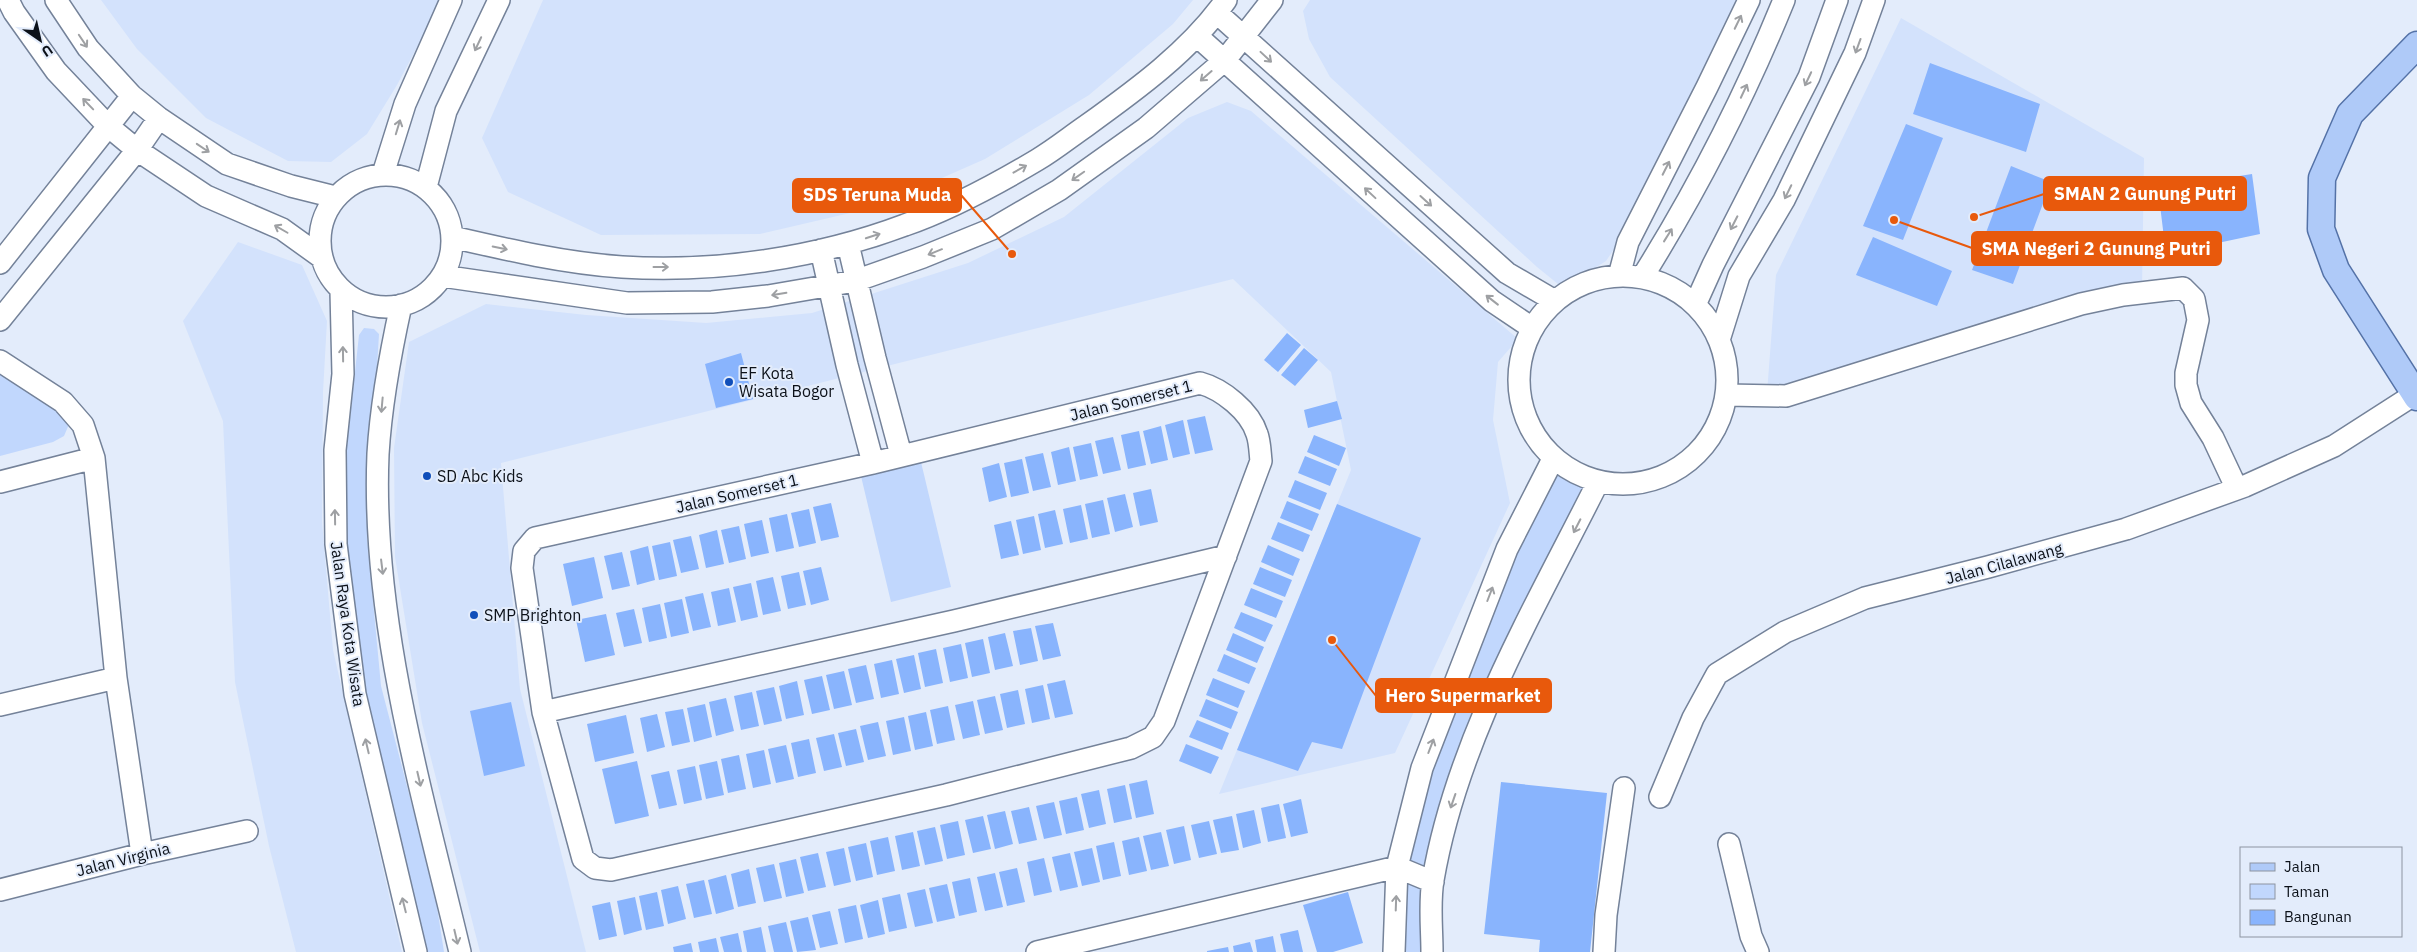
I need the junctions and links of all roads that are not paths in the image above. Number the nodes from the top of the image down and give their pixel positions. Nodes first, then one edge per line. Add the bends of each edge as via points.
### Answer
1 (8, 0) edge
2 (56, 0) edge
3 (451, 0) edge
4 (499, 0) edge
5 (1272, 0) edge
6 (1749, 0) edge
7 (1784, 0) edge
8 (1837, 0) edge
9 (1874, 0) edge
10 (1222, 7) edge
11 (1197, 36) junction
12 (1245, 37) junction
13 (2417, 45) edge
14 (1225, 60) junction
15 (132, 96) junction
16 (159, 118) junction
17 (108, 126) junction
18 (137, 150) junction
19 (383, 174) junction
20 (426, 187) junction
21 (335, 197) junction
22 (452, 237) junction
23 (848, 244) junction
24 (821, 250) junction
25 (321, 258) junction
26 (0, 263) edge
27 (442, 276) junction
28 (1619, 276) junction
29 (1643, 276) junction
30 (855, 281) junction
31 (829, 287) junction
32 (341, 291) junction
33 (1554, 301) junction
34 (1695, 305) junction
35 (401, 306) junction
36 (0, 320) edge
37 (1532, 328) junction
38 (1720, 340) junction
39 (0, 361) edge
40 (1726, 395) junction
41 (2416, 395) edge
42 (901, 456) junction
43 (94, 458) junction
44 (1554, 459) junction
45 (873, 463) junction
46 (0, 482) edge
47 (1598, 482) junction
48 (2236, 488) junction
49 (1226, 556) junction
50 (116, 678) junction
51 (0, 705) edge
52 (544, 712) junction
53 (1624, 788) dead end
54 (1660, 798) dead end
55 (247, 831) dead end
56 (1729, 844) dead end
57 (142, 854) junction
58 (1397, 867) junction
59 (1432, 882) junction
60 (0, 890) edge
61 (416, 952) edge
62 (460, 952) edge
63 (1037, 952) edge
64 (1394, 952) edge
65 (1432, 952) edge
66 (1604, 952) edge
67 (1758, 952) edge

17 -> 1 street via 56,71
2 -> 15 street via 88,48
19 -> 3 street via 405,104
4 -> 20 street via 446,111
5 - 12 street
28 -> 6 street via 1628,242
29 -> 7 street via 1680,217 1728,125
8 -> 34 street via 1810,77 1712,265
9 -> 38 street via 1856,53 1784,200 1739,276
10 - 11 street
10 - 12 street
11 - 14 street
23 -> 11 street via 907,225 1038,159 1125,98
12 - 14 street
12 -> 33 street via 1508,273
13 - 41 main road via 2350,114 2322,178 2321,229 2336,270
14 -> 30 street via 1146,128 1059,190 992,229
37 -> 14 street via 1485,294
15 - 16 street
15 - 17 street
16 - 18 street
16 -> 21 street via 227,164
17 - 18 street
17 - 26 street
25 -> 18 street via 282,228 206,196
18 - 36 street
19 - 20 street via 406,177
19 - 21 street via 365,178
20 - 22 street via 448,218
21 - 25 street via 321,229
22 -> 24 street via 548,258 622,267 699,267
22 - 27 street via 448,264
23 - 24 street
23 - 30 street
24 - 31 street
25 - 32 street
31 -> 27 street via 712,302 627,303
27 - 35 street via 424,295
28 - 29 street
28 - 33 street via 1584,283
29 - 34 street via 1673,288
30 - 31 street
30 - 42 street
31 - 45 street
32 - 35 street via 366,304
61 -> 32 street, Jalan Raya Kota Wisata via 355,694 336,544 335,450 343,374
33 - 37 street
34 - 38 street
35 -> 62 street via 385,377 378,455 379,541 396,681
37 - 44 street via 1520,362 1519,398 1531,431
38 - 40 street via 1726,367
39 - 43 street via 63,402 83,425
40 - 47 street via 1711,436 1681,466 1641,483
40 - 48 street via 1786,396 2081,304 2183,288 2194,299 2198,320 2186,385
41 - 48 street, Jalan Cilalawang via 2334,446
42 - 45 street, Jalan Somerset 1
42 - 49 street, Jalan Somerset 1 via 1200,383 1214,387 1244,412 1257,433 1261,461
43 - 46 street
43 - 50 street
44 - 47 street via 1574,473
58 -> 44 street via 1422,768 1507,549
45 - 52 street, Jalan Somerset 1 via 535,538 524,551 522,568
47 -> 59 street via 1486,708 1448,817
48 - 54 street, Jalan Cilalawang via 2126,529 1865,598 1785,632 1717,674 1693,718
49 - 52 street via 954,621
49 - 52 street, Jalan Somerset 1 via 1164,721 1153,737 1131,748 946,795 611,870 595,868 584,859
50 - 51 street
50 - 57 street
53 - 66 street
55 - 57 street, Jalan Virginia
56 - 67 street
57 - 60 street, Jalan Virginia
58 - 59 street
58 - 63 street
64 -> 58 street
59 - 65 street

